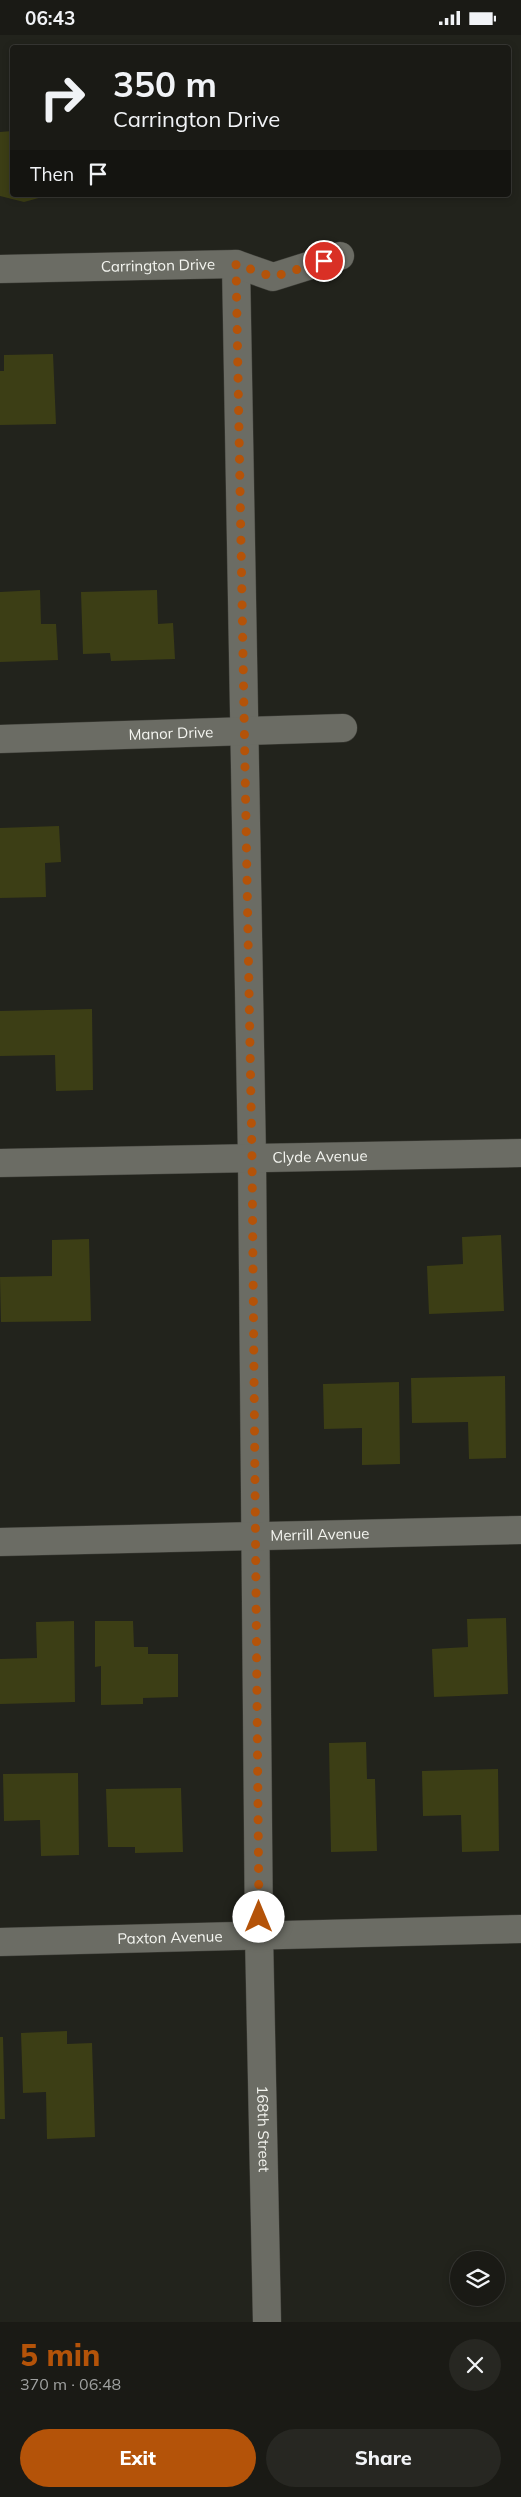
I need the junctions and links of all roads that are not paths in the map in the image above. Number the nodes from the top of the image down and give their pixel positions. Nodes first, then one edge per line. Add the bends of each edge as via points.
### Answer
1 (340, 256) dead end
2 (236, 264) junction
3 (0, 269) edge
4 (343, 728) dead end
5 (244, 731) junction
6 (0, 739) edge
7 (521, 1153) edge
8 (252, 1158) junction
9 (0, 1163) edge
10 (521, 1530) edge
11 (256, 1535) junction
12 (0, 1542) edge
13 (521, 1929) edge
14 (259, 1935) junction
15 (0, 1943) edge
16 (267, 2322) edge

1 - 2 street, Carrington Drive via 273,277
2 - 3 street, Carrington Drive
2 - 5 street, 168th Street
4 - 5 street, Manor Drive
5 - 6 street, Manor Drive
5 - 8 street, 168th Street
7 - 8 street, Clyde Avenue
8 - 9 street, Clyde Avenue
8 - 11 street, 168th Street
10 - 11 street, Merrill Avenue
11 - 12 street, Merrill Avenue
11 - 14 street, 168th Street
13 - 14 street, Paxton Avenue
14 - 15 street, Paxton Avenue
14 - 16 street, 168th Street

